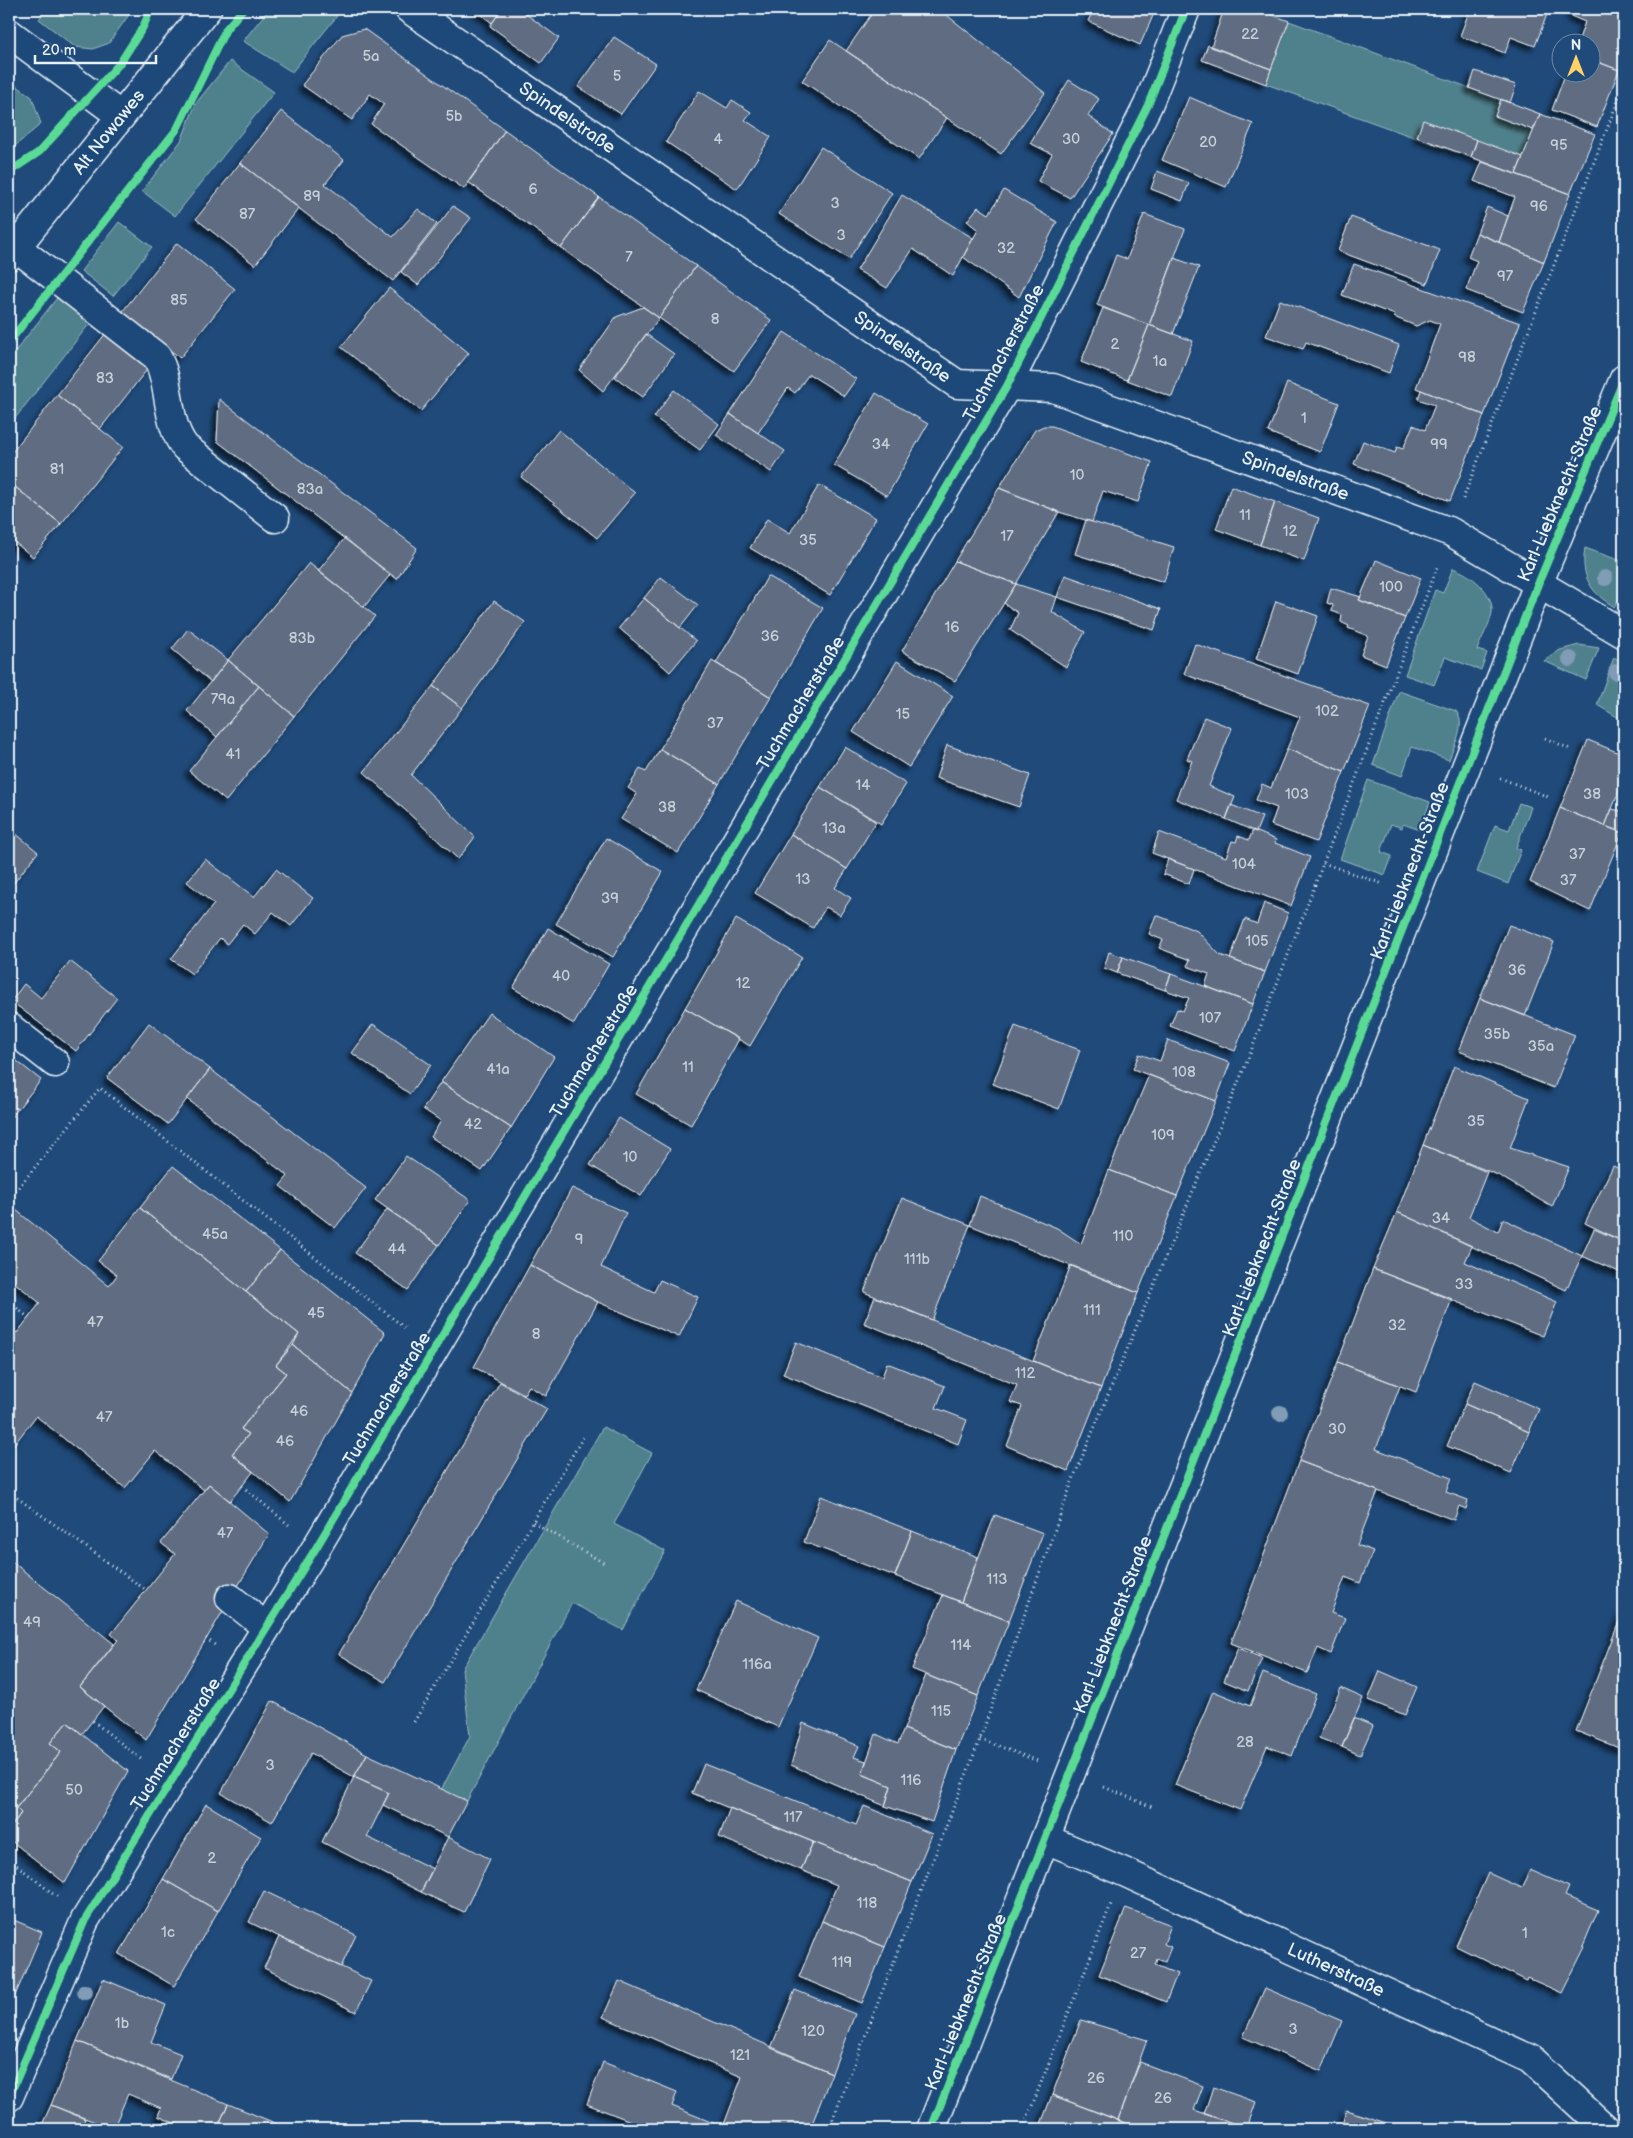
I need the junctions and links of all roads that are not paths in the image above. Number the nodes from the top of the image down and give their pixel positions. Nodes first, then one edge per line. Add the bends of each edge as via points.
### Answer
1 (207, 9) edge
2 (409, 9) edge
3 (1186, 9) edge
4 (9, 33) edge
5 (121, 116) junction
6 (12, 252) edge
7 (1624, 379) edge
8 (1007, 386) junction
9 (275, 518) dead end
10 (1538, 584) junction
11 (1624, 634) edge
12 (9, 1027) edge
13 (55, 1063) dead end
14 (230, 1598) dead end
15 (266, 1627) junction
16 (1046, 1839) junction
17 (9, 2098) edge
18 (931, 2129) edge
19 (1606, 2129) edge

1 - 5 street, Alt Nowawes
2 - 8 street, Spindelstraße via 957,384
3 - 8 street, Tuchmacherstraße via 1148,105
4 - 5 street
5 - 6 street, Alt Nowawes
6 - 9 street via 157,357 163,368 177,437 185,447
7 - 10 street, Karl-Liebknecht-Straße
8 - 10 street, Spindelstraße via 1053,388 1451,532
8 - 15 street, Tuchmacherstraße
10 - 11 street, Spindelstraße
10 - 16 street, Karl-Liebknecht-Straße
12 - 13 street
14 - 15 street
15 - 17 street, Tuchmacherstraße via 85,1920
16 - 18 street, Karl-Liebknecht-Straße
16 - 19 street, Lutherstraße via 1530,2059

